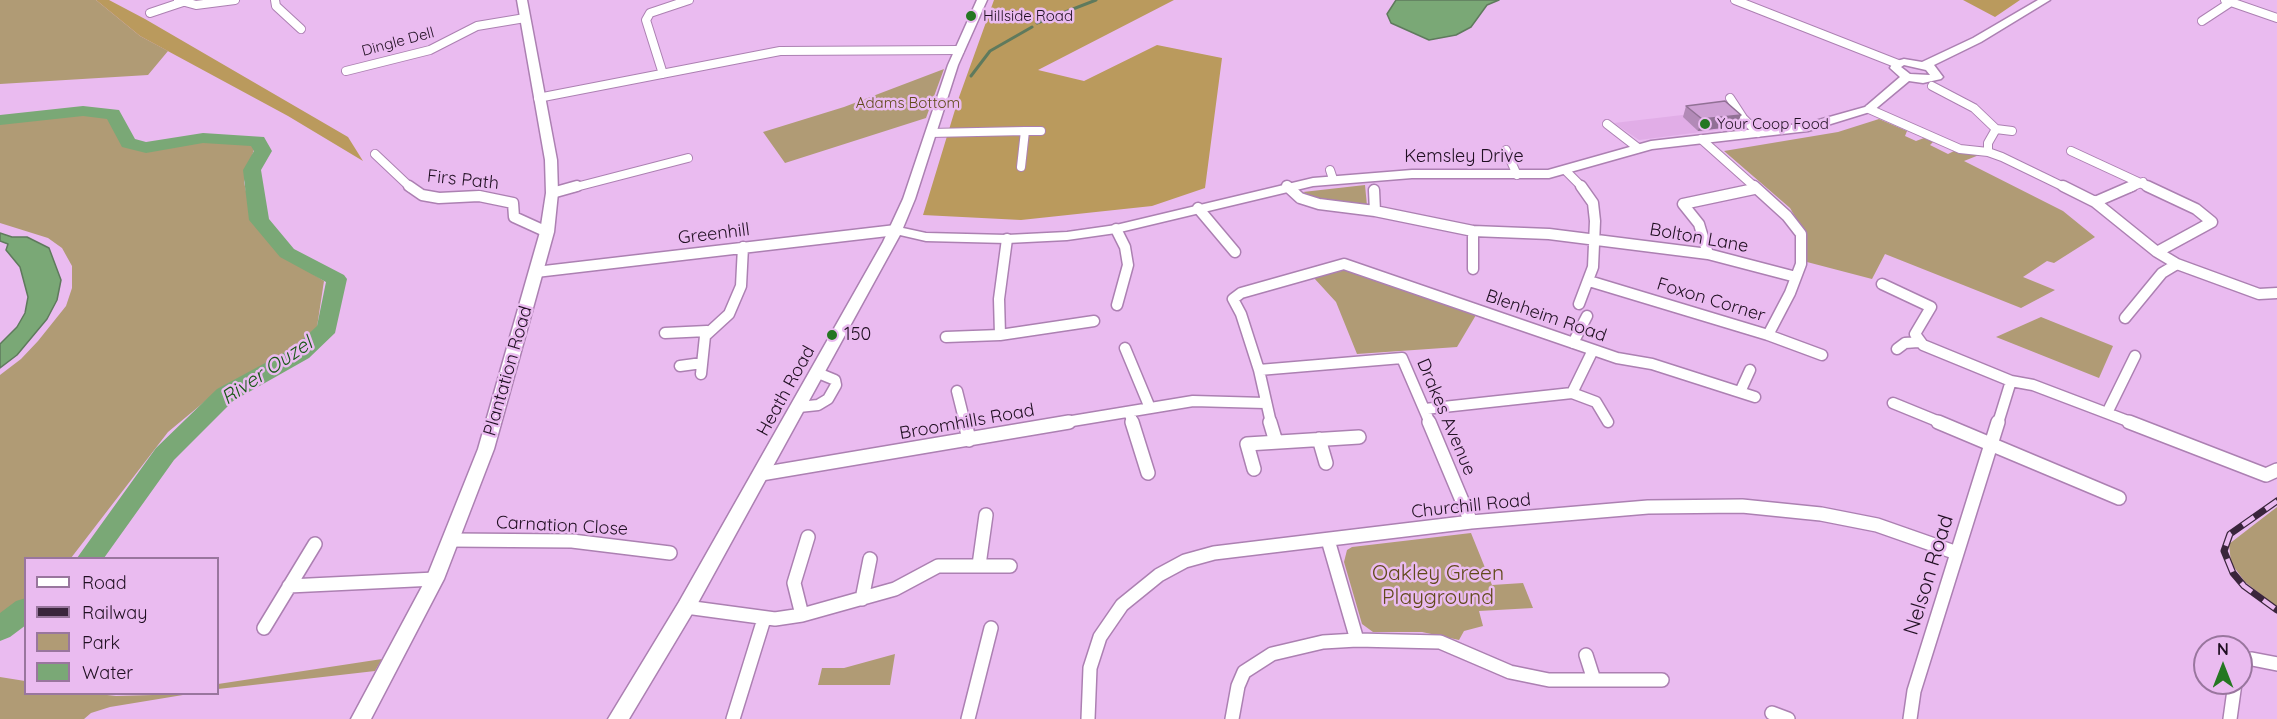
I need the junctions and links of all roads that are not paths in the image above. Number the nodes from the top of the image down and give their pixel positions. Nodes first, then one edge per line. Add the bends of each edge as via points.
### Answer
1 (235, 0) edge
2 (275, 0) edge
3 (522, 0) edge
4 (689, 0) edge
5 (982, 0) edge
6 (1735, 0) edge
7 (2044, 0) edge
8 (180, 1) edge
9 (2228, 1) edge
10 (150, 13) dead end
11 (525, 18) junction
12 (2277, 18) edge
13 (2202, 21) dead end
14 (301, 29) dead end
15 (960, 50) junction
16 (1898, 64) junction
17 (1925, 66) junction
18 (346, 71) dead end
19 (663, 74) junction
20 (1907, 77) junction
21 (1932, 86) dead end
22 (538, 98) junction
23 (1730, 98) dead end
24 (1869, 109) junction
25 (1608, 124) dead end
26 (1996, 129) junction
27 (1025, 131) junction
28 (1041, 131) dead end
29 (2012, 131) dead end
30 (930, 133) junction
31 (1758, 133) junction
32 (1701, 140) junction
33 (1638, 148) junction
34 (1506, 150) dead end
35 (2071, 151) dead end
36 (1988, 152) junction
37 (375, 154) dead end
38 (688, 158) dead end
39 (1021, 167) dead end
40 (1566, 171) junction
41 (1517, 175) junction
42 (2142, 182) junction
43 (1287, 186) junction
44 (1754, 189) junction
45 (1374, 190) dead end
46 (552, 193) junction
47 (2095, 202) junction
48 (1198, 208) junction
49 (1375, 211) junction
50 (896, 230) junction
51 (1116, 230) junction
52 (1473, 231) junction
53 (547, 232) junction
54 (1007, 239) junction
55 (1596, 239) junction
56 (742, 247) junction
57 (1235, 252) dead end
58 (2157, 252) junction
59 (1708, 254) junction
60 (2177, 264) junction
61 (1473, 269) dead end
62 (536, 272) junction
63 (1796, 277) junction
64 (1589, 281) junction
65 (1882, 284) dead end
66 (2277, 293) edge
67 (1579, 304) dead end
68 (1117, 305) dead end
69 (1587, 316) dead end
70 (2125, 318) dead end
71 (1094, 321) dead end
72 (707, 331) junction
73 (665, 333) dead end
74 (1000, 335) junction
75 (1768, 335) junction
76 (946, 337) dead end
77 (1918, 342) junction
78 (1573, 343) junction
79 (1125, 348) dead end
80 (1897, 349) dead end
81 (1593, 350) junction
82 (1822, 355) dead end
83 (2134, 356) dead end
84 (680, 366) dead end
85 (1259, 370) junction
86 (1750, 370) dead end
87 (2011, 381) junction
88 (957, 391) dead end
89 (1740, 392) junction
90 (1572, 393) junction
91 (1755, 397) dead end
92 (1264, 403) junction
93 (1893, 403) dead end
94 (1150, 408) junction
95 (1425, 409) junction
96 (1129, 412) junction
97 (2107, 413) junction
98 (1608, 422) dead end
99 (1359, 437) dead end
100 (1318, 439) junction
101 (969, 440) junction
102 (1276, 442) junction
103 (1990, 444) junction
104 (1326, 463) dead end
105 (1254, 469) dead end
106 (2277, 470) edge
107 (1148, 473) dead end
108 (761, 474) junction
109 (2119, 498) dead end
110 (986, 515) dead end
111 (1471, 522) junction
112 (808, 537) dead end
113 (451, 540) junction
114 (1328, 540) junction
115 (315, 544) dead end
116 (670, 553) dead end
117 (1957, 553) junction
118 (870, 559) dead end
119 (979, 565) junction
120 (1010, 566) dead end
121 (435, 579) junction
122 (289, 586) junction
123 (862, 599) junction
124 (686, 607) junction
125 (802, 615) junction
126 (764, 618) junction
127 (264, 628) dead end
128 (991, 628) dead end
129 (1357, 640) junction
130 (1586, 655) dead end
131 (2253, 659) edge
132 (2277, 664) edge
133 (1594, 680) junction
134 (1662, 680) dead end
135 (2233, 695) edge
136 (1772, 713) dead end
137 (361, 719) edge
138 (618, 719) edge
139 (733, 719) edge
140 (968, 719) edge
141 (1088, 719) edge
142 (1232, 719) edge
143 (1788, 719) edge
144 (1910, 719) edge
145 (2230, 719) edge

1 - 8 street via 196,5
2 - 14 street via 276,6
3 - 11 street, Plantation Road
4 - 19 street via 650,13 646,20
5 - 15 street, Heath Road
6 - 16 street
7 - 17 street
8 - 10 street
9 - 12 street
9 - 13 street
11 - 18 street, Dingle Dell via 477,26 430,50
11 - 22 street, Plantation Road
15 - 19 street via 802,49
15 - 30 street, Heath Road
16 - 17 street
16 - 20 street via 1896,70
17 - 20 street via 1936,72 1935,78
19 - 22 street
20 - 24 street, Kemsley Drive
21 - 26 street via 1974,108
22 - 46 street, Plantation Road via 551,160
23 - 31 street
24 - 31 street, Kemsley Drive via 1808,127
24 - 36 street via 1960,149
25 - 33 street
26 - 29 street
26 - 36 street
27 - 28 street
27 - 30 street
27 - 39 street
30 - 50 street, Heath Road
31 - 32 street, Kemsley Drive
32 - 33 street, Kemsley Drive
32 - 44 street
33 - 40 street, Kemsley Drive
34 - 41 street
35 - 42 street
36 - 47 street
37 - 53 street, Firs Path via 422,195 478,196 513,203 514,217
38 - 46 street
40 - 41 street, Kemsley Drive
40 - 55 street via 1593,203
41 - 43 street, Kemsley Drive via 1331,175
42 - 47 street
42 - 58 street via 2204,213 2212,222
43 - 48 street, Kemsley Drive
43 - 49 street, Bolton Lane via 1300,198 1319,204
44 - 59 street via 1683,204 1699,224
44 - 63 street via 1787,216 1801,234 1801,264
45 - 49 street
46 - 53 street, Plantation Road
47 - 58 street
48 - 51 street, Kemsley Drive
48 - 57 street
49 - 52 street, Bolton Lane
50 - 54 street, Kemsley Drive via 926,237
50 - 56 street, Greenhill
50 - 108 street, Heath Road
51 - 54 street, Kemsley Drive
51 - 68 street via 1128,265
52 - 55 street, Bolton Lane
52 - 61 street
53 - 62 street, Plantation Road
54 - 74 street via 999,299
55 - 59 street, Bolton Lane
55 - 64 street
56 - 62 street, Greenhill
56 - 72 street via 741,286 729,314
58 - 60 street
59 - 63 street, Bolton Lane
60 - 66 street via 2259,294
60 - 70 street via 2162,273
62 - 113 street, Plantation Road via 486,448
63 - 75 street
64 - 67 street
64 - 75 street, Foxon Corner
65 - 77 street via 1931,307 1915,334
69 - 78 street
71 - 74 street
72 - 73 street
72 - 84 street via 701,368
74 - 76 street
75 - 82 street, Foxon Corner
77 - 80 street via 1905,343
77 - 87 street
78 - 81 street, Blenheim Road
78 - 85 street, Blenheim Road via 1344,264 1241,293 1233,299
79 - 94 street
81 - 89 street, Blenheim Road
81 - 90 street
83 - 97 street
85 - 92 street
85 - 95 street, Drakes Avenue via 1401,358
86 - 89 street
87 - 97 street via 2033,385
87 - 103 street, Nelson Road
88 - 101 street
89 - 91 street, Blenheim Road
90 - 95 street
90 - 98 street via 1596,402
92 - 94 street, Broomhills Road via 1207,401
92 - 102 street
93 - 103 street
94 - 96 street, Broomhills Road
95 - 111 street, Drakes Avenue
96 - 101 street, Broomhills Road
96 - 107 street
97 - 106 street via 2266,475
99 - 100 street
100 - 102 street
100 - 104 street
101 - 108 street, Broomhills Road
102 - 105 street via 1247,444
103 - 109 street
103 - 117 street, Nelson Road
108 - 124 street, Heath Road
110 - 119 street
111 - 114 street, Churchill Road
111 - 117 street, Churchill Road via 1648,507 1742,506 1821,514 1877,525
112 - 125 street via 794,583
113 - 116 street, Carnation Close via 572,541
113 - 121 street, Plantation Road
114 - 129 street
114 - 141 street, Churchill Road via 1214,553 1185,561 1151,580 1122,605 1100,637 1090,668
115 - 122 street
117 - 144 street, Nelson Road via 1914,691
118 - 123 street
119 - 120 street
119 - 123 street via 938,566 895,589
121 - 122 street
121 - 137 street, Plantation Road
122 - 127 street
123 - 125 street
124 - 126 street
124 - 138 street, Heath Road
125 - 126 street
126 - 139 street
128 - 140 street
129 - 133 street via 1440,642 1510,672 1549,680
129 - 142 street via 1323,642 1272,654 1244,672
130 - 133 street
131 - 132 street
133 - 134 street
135 - 145 street
136 - 143 street

